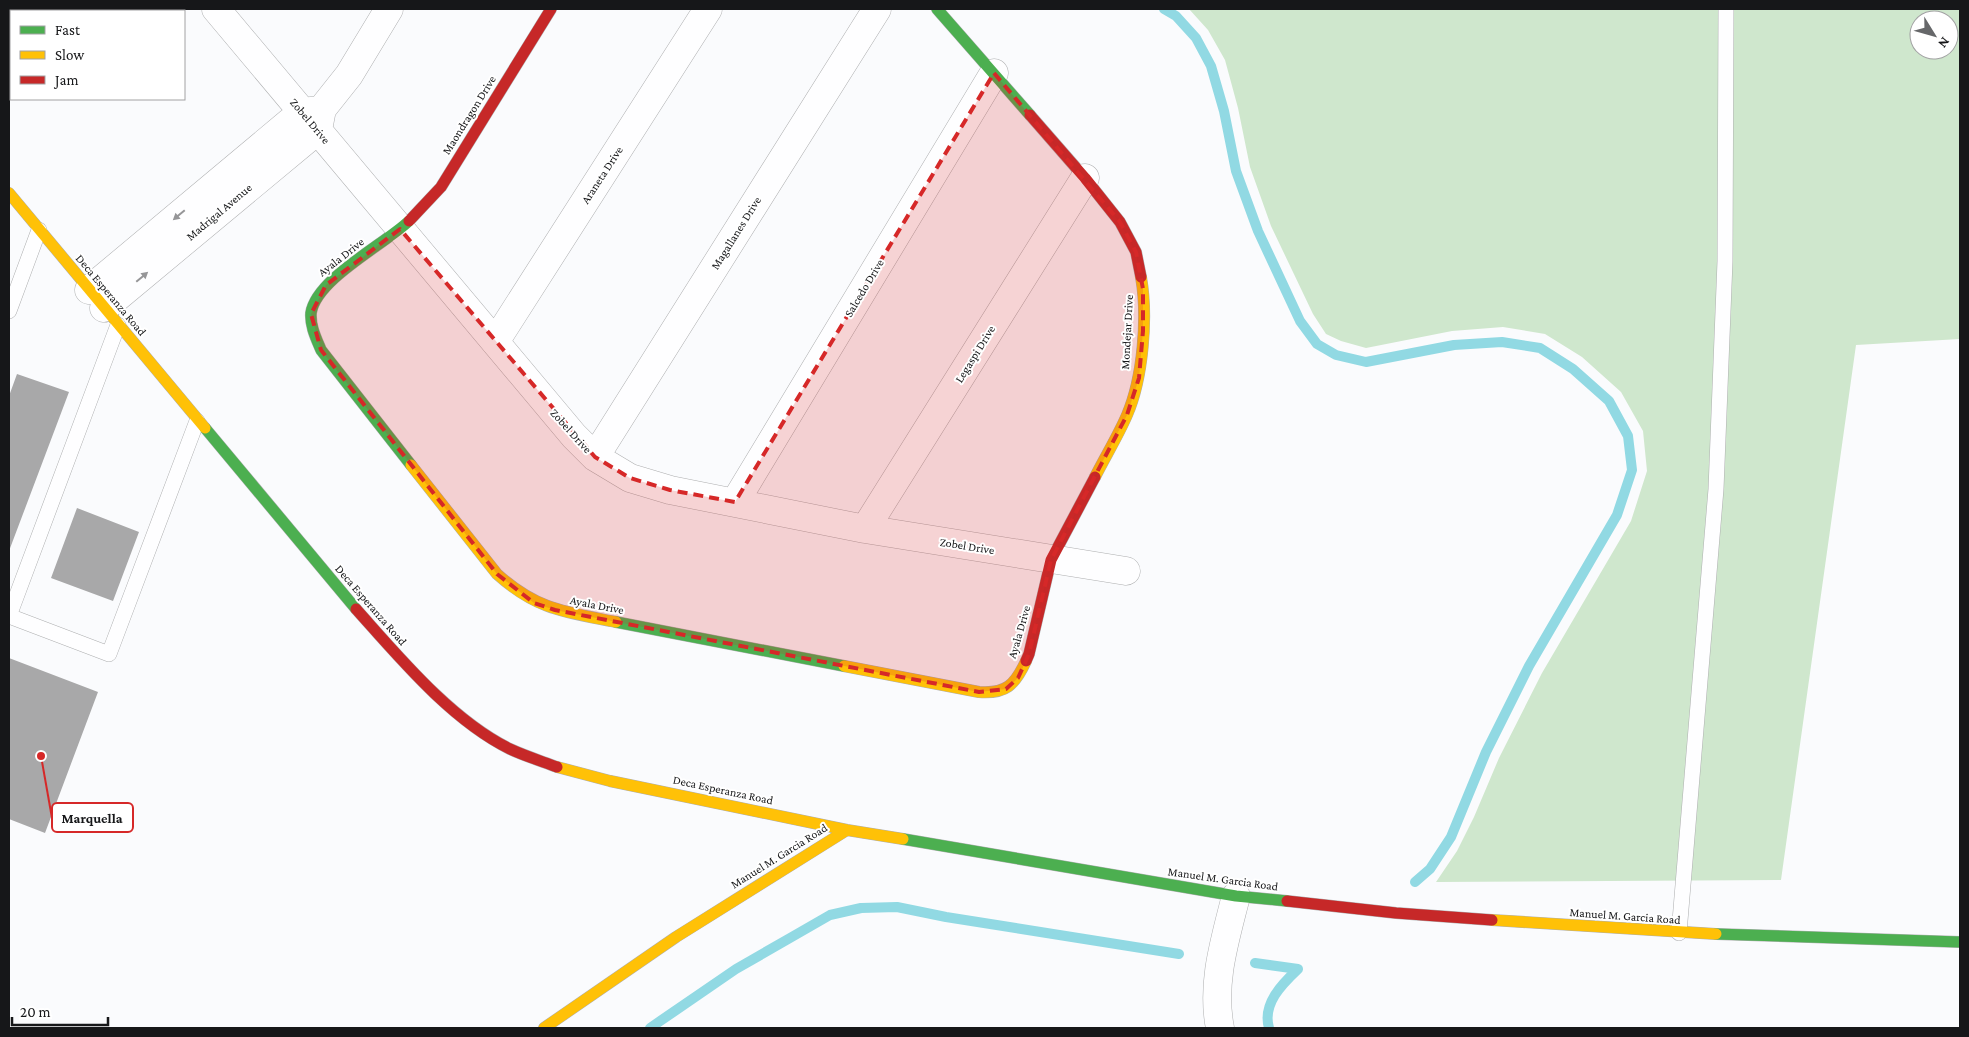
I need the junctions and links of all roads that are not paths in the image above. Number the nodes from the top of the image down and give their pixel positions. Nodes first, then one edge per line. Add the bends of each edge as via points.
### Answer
1 (389, 9) edge
2 (551, 9) edge
3 (708, 9) edge
4 (877, 9) edge
5 (937, 9) edge
6 (1726, 9) edge
7 (219, 10) edge
8 (994, 73) junction
9 (314, 117) junction
10 (1085, 178) junction
11 (9, 193) edge
12 (400, 229) junction
13 (39, 230) junction
14 (104, 308) junction
15 (9, 311) edge
16 (495, 342) junction
17 (197, 420) junction
18 (595, 458) junction
19 (735, 502) junction
20 (865, 529) junction
21 (1051, 560) junction
22 (1126, 571) dead end
23 (847, 830) junction
24 (1236, 896) junction
25 (1679, 933) junction
26 (1960, 942) edge
27 (544, 1028) edge
28 (1220, 1028) edge

1 - 9 street, Madrigal Avenue via 349,76
2 - 12 street, Maondragon Drive via 440,187
3 - 16 street, Araneta Drive
4 - 18 street, Magallanes Drive
5 - 8 street, Mondejar Drive
6 - 25 lane via 1725,261 1716,489
7 - 9 street, Zobel Drive
8 - 10 street, Mondejar Drive
8 - 19 street, Salcedo Drive
9 - 12 street, Zobel Drive
9 - 14 street, Madrigal Avenue via 216,199
10 - 20 street, Legaspi Drive
10 - 21 street, Mondejar Drive via 1120,222 1136,252 1143,289 1144,331 1139,378 1127,415
11 - 13 street, Deca Esperanza Road
12 - 16 street, Zobel Drive
12 - 21 street, Ayala Drive via 326,286 315,299 311,314 312,331 321,350 497,574 534,603 555,610 969,691 993,693 1006,690 1018,678 1029,654
13 - 14 street, Deca Esperanza Road
13 - 15 lane
14 - 17 street, Deca Esperanza Road
14 - 17 lane via 9,616 109,654
16 - 18 street, Zobel Drive
17 - 23 street, Deca Esperanza Road via 404,663 444,702 510,749 610,781
18 - 19 street, Zobel Drive via 630,478 654,486
19 - 20 street, Zobel Drive
20 - 21 street, Zobel Drive
21 - 22 street, Zobel Drive
23 - 24 street, Manuel M. Garcia Road
23 - 27 street, Manuel M. Garcia Road via 676,937
24 - 25 street, Manuel M. Garcia Road via 1396,913
24 - 28 street via 1219,963
25 - 26 street, Manuel M. Garcia Road

